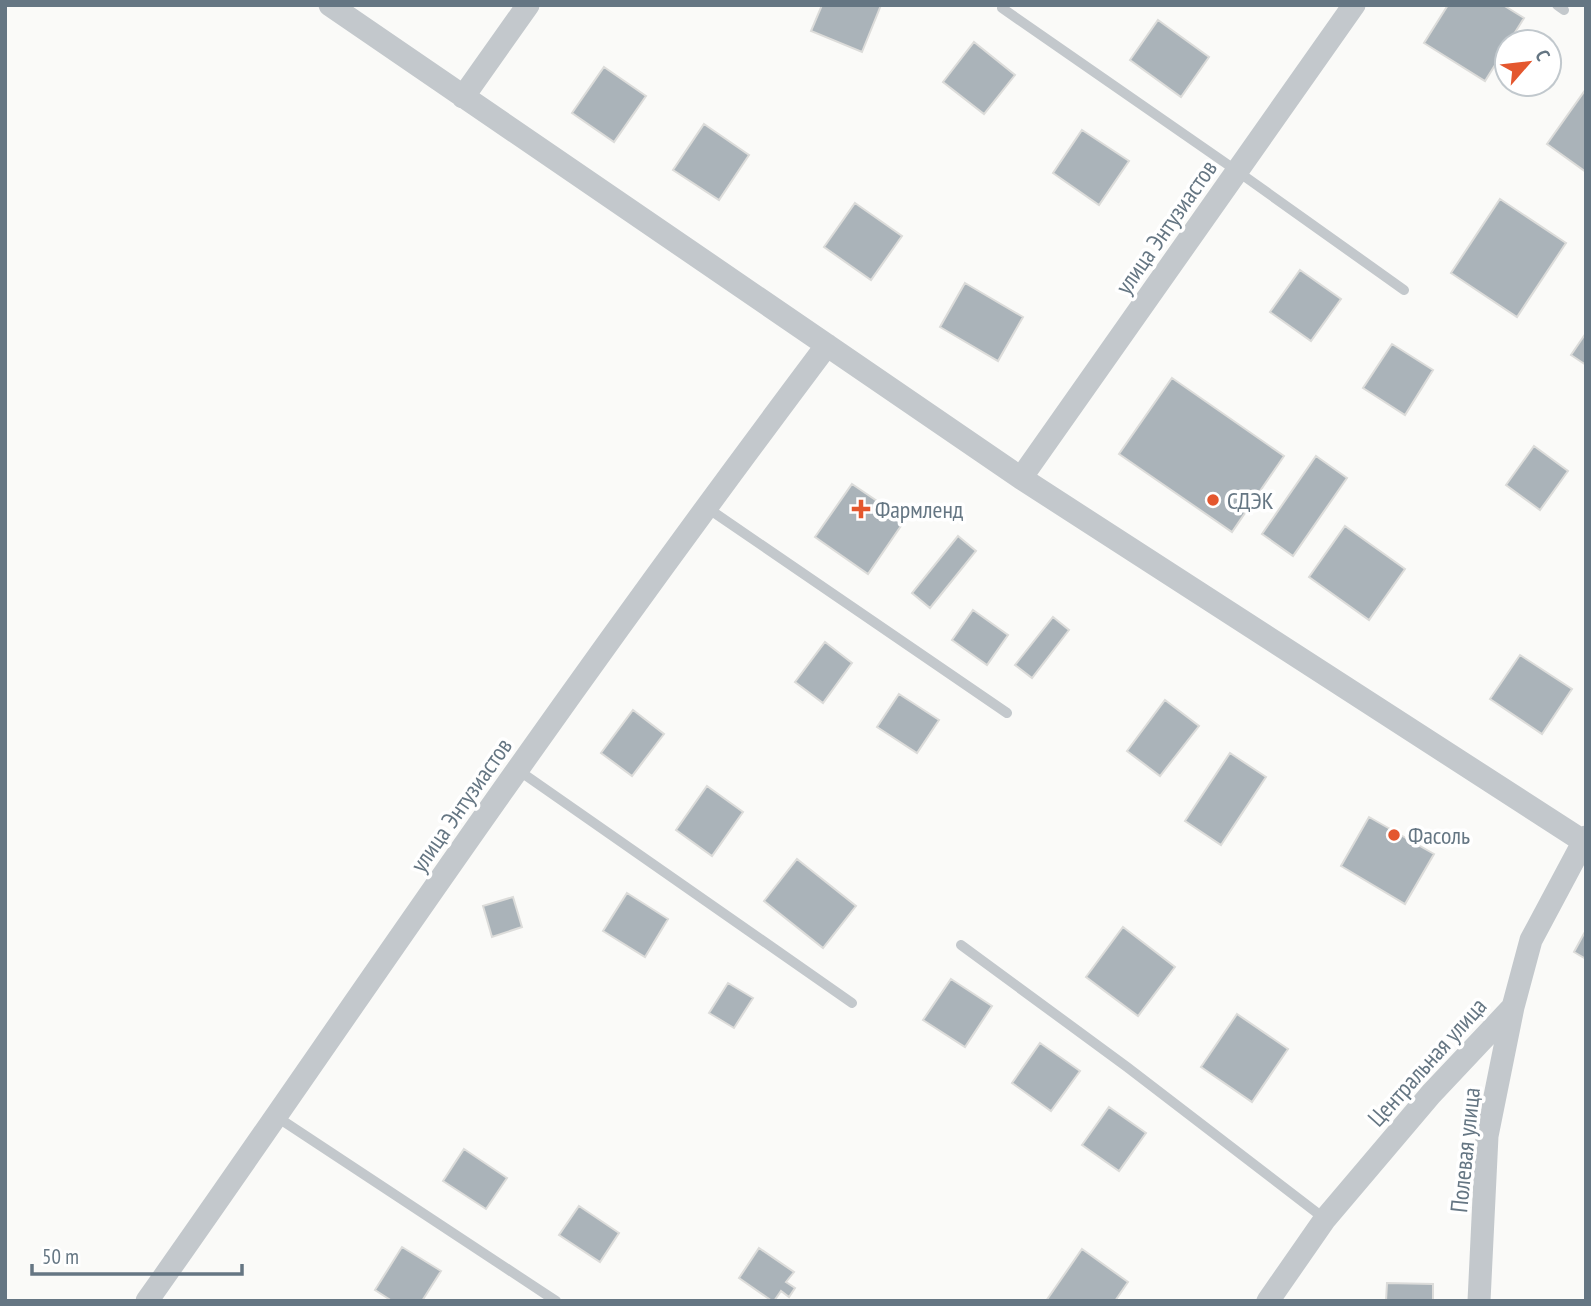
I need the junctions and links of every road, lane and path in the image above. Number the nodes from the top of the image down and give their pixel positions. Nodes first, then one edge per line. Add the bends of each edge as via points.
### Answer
1 (330, 5) edge
2 (528, 5) edge
3 (1354, 5) edge
4 (1002, 9) dead end
5 (463, 97) junction
6 (1237, 171) junction
7 (1404, 290) dead end
8 (827, 345) junction
9 (1021, 478) junction
10 (706, 507) junction
11 (1007, 713) dead end
12 (517, 770) junction
13 (1585, 840) edge
14 (961, 945) dead end
15 (852, 1003) dead end
16 (1513, 1007) junction
17 (277, 1117) junction
18 (1325, 1219) junction
19 (147, 1301) edge
20 (556, 1301) edge
21 (1268, 1301) edge
22 (1479, 1301) edge

1 - 5 street
2 - 5 street
3 - 6 street, улица Энтузиастов
4 - 6 lane
5 - 8 street
6 - 7 lane
6 - 9 street, улица Энтузиастов
8 - 9 street
8 - 10 street, улица Энтузиастов
9 - 13 street
10 - 11 lane
10 - 12 street, улица Энтузиастов
12 - 15 lane
12 - 17 street, улица Энтузиастов
13 - 16 street, Центральная улица via 1531,940
14 - 18 lane
16 - 18 street, Центральная улица via 1431,1094
16 - 22 street, Полевая улица via 1487,1136
17 - 19 street, улица Энтузиастов
17 - 20 lane
18 - 21 street, Центральная улица

